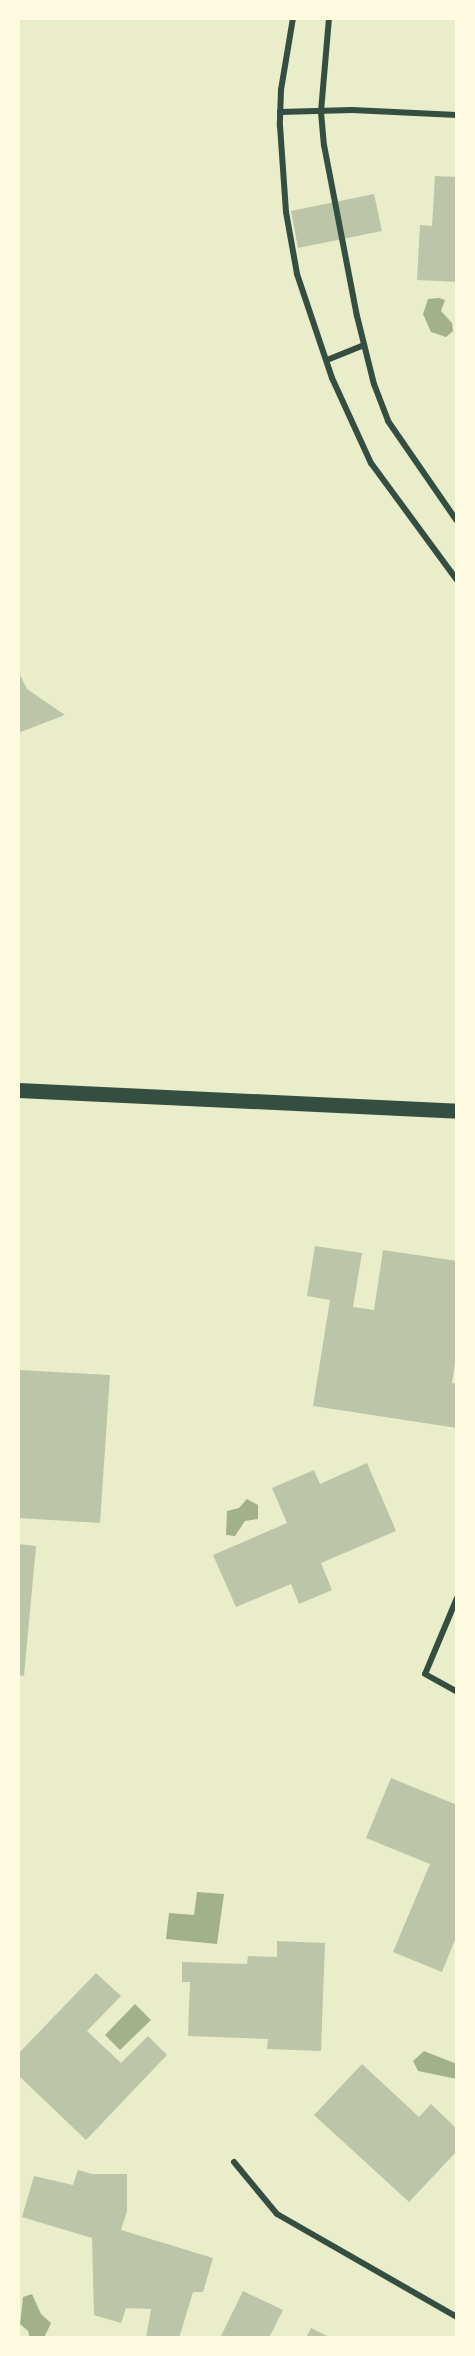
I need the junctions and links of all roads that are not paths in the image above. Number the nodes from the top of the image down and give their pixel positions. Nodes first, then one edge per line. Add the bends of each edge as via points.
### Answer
1 (293, 18) edge
2 (329, 18) edge
3 (280, 111) junction
4 (321, 112) junction
5 (457, 116) edge
6 (364, 345) junction
7 (327, 360) junction
8 (457, 521) edge
9 (457, 580) edge
10 (18, 1090) edge
11 (457, 1111) edge
12 (457, 1598) edge
13 (457, 1692) edge
14 (234, 2162) dead end
15 (457, 2317) edge

1 - 3 street
2 - 4 street
3 - 4 street
3 - 7 street via 283,188 297,274
4 - 5 street
4 - 6 street
6 - 7 street
6 - 8 street via 388,421
7 - 9 street via 371,464
10 - 11 main road
12 - 13 street via 425,1674
14 - 15 street via 277,2214

